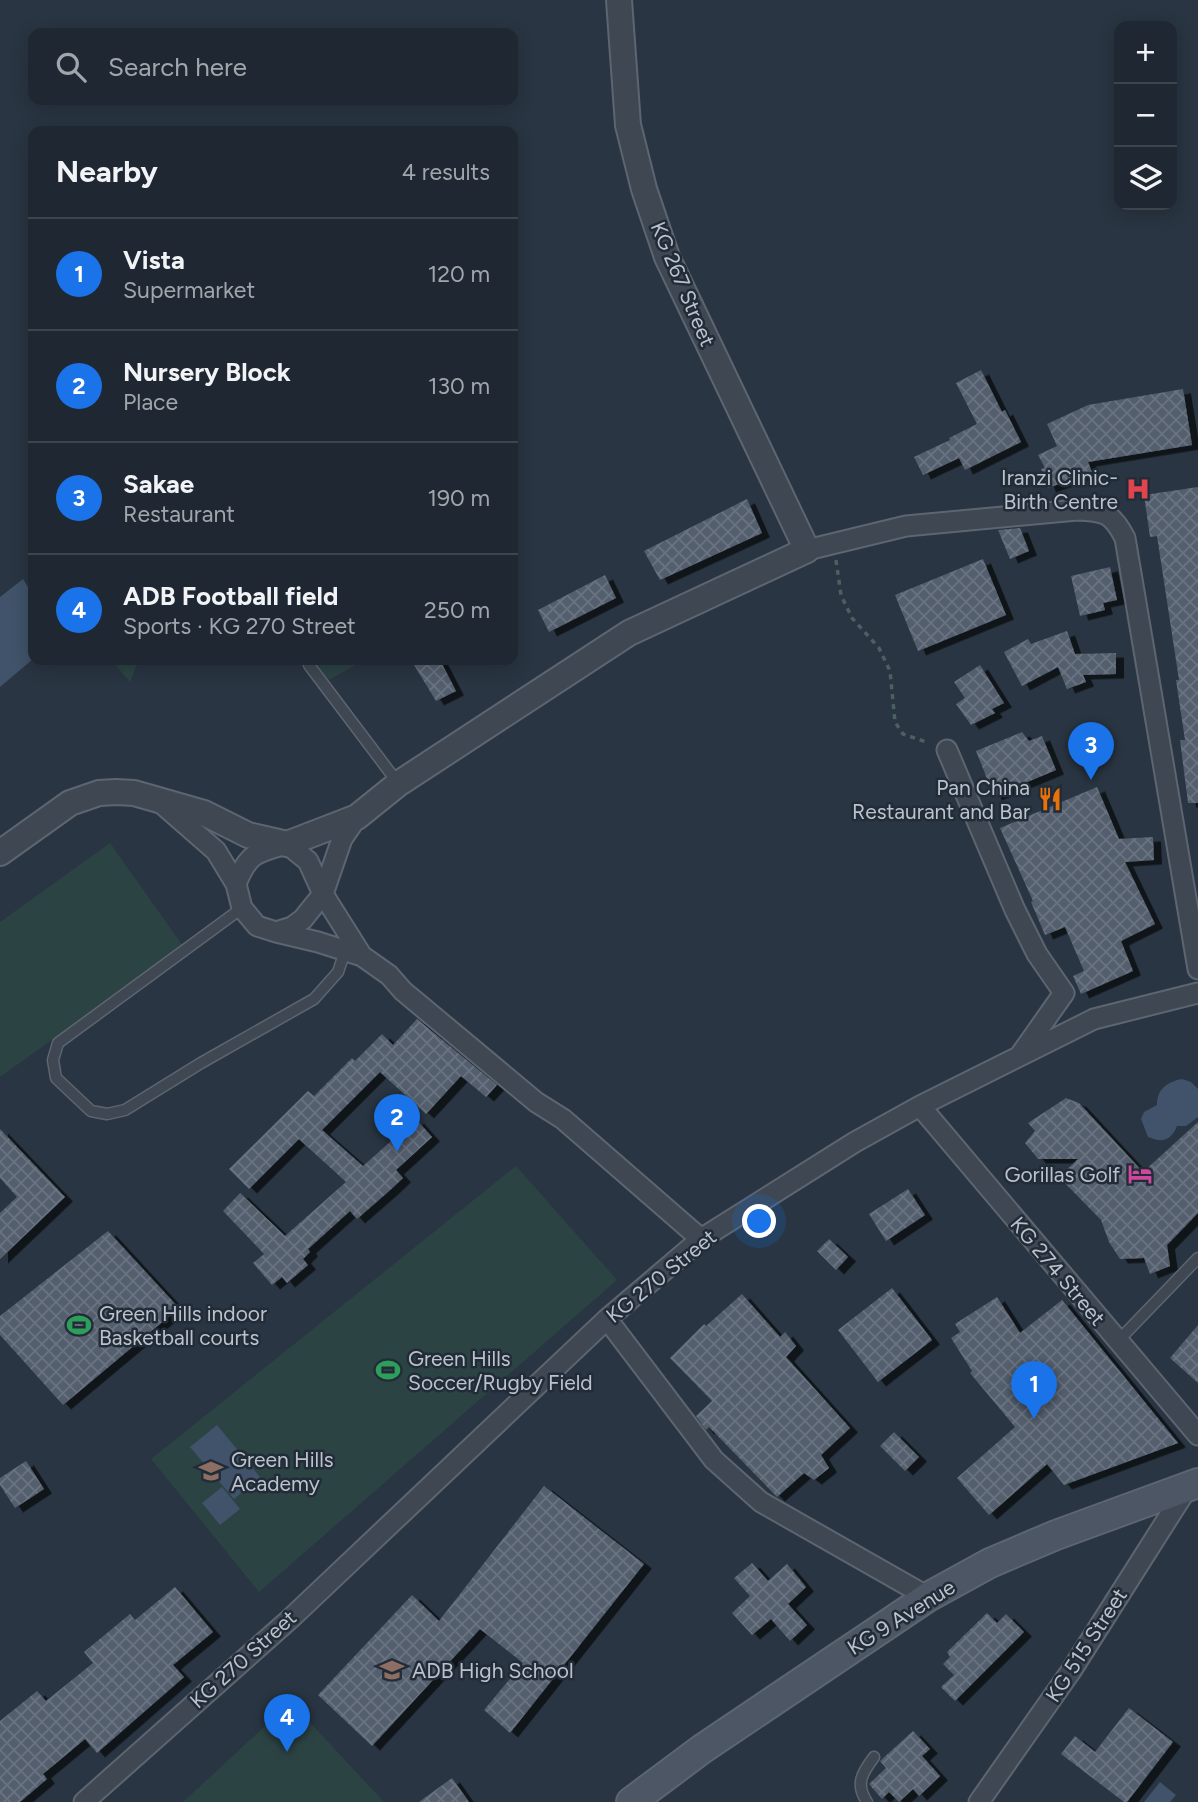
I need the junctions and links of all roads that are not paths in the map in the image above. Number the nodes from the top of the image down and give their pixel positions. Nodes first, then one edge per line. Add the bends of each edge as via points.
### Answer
1 (619, 0) edge
2 (807, 550) junction
3 (309, 666) dead end
4 (947, 750) road end
5 (398, 783) junction
6 (159, 801) junction
7 (358, 817) junction
8 (287, 844) junction
9 (0, 853) edge
10 (236, 884) junction
11 (323, 894) junction
12 (242, 908) junction
13 (276, 932) junction
14 (354, 953) junction
15 (1198, 969) edge
16 (1198, 993) edge
17 (1018, 1057) junction
18 (920, 1106) junction
19 (701, 1238) junction
20 (1198, 1258) edge
21 (607, 1319) junction
22 (1118, 1342) junction
23 (1198, 1435) edge
24 (1193, 1484) edge
25 (928, 1597) junction
26 (874, 1757) dead end
27 (84, 1802) edge
28 (631, 1802) edge
29 (867, 1802) edge
30 (979, 1802) edge

1 - 2 street, KG 267 Street via 628,125 667,257
2 - 5 street via 629,633
2 - 15 street via 906,526 1077,510 1101,511 1116,521 1125,538
3 - 5 lane
4 - 17 street via 1015,910 1064,993
5 - 7 street
6 - 8 street via 204,813 248,835
6 - 9 street via 134,793 99,793 70,803
6 - 10 street via 215,851
7 - 8 street
7 - 11 street via 342,839
8 - 10 street via 261,851 244,863
8 - 11 street via 307,861
10 - 12 street
11 - 13 street via 303,919
11 - 14 street
12 - 13 street via 257,926
12 - 14 lane via 58,1044 53,1060 56,1077 91,1111 125,1110 314,999
13 - 14 street
14 - 19 street via 389,975
16 - 17 street, KG 270 Street via 1094,1020
17 - 18 street, KG 270 Street
18 - 19 street, KG 270 Street
18 - 22 street, KG 274 Street
19 - 21 street, KG 270 Street
20 - 22 lane
21 - 25 street via 714,1460 741,1485 761,1502
21 - 27 street, KG 270 Street via 290,1619
22 - 23 street, KG 274 Street
24 - 25 main road, KG 9 Avenue via 990,1563
24 - 30 street, KG 515 Street
25 - 28 main road, KG 9 Avenue
26 - 29 lane via 860,1776

